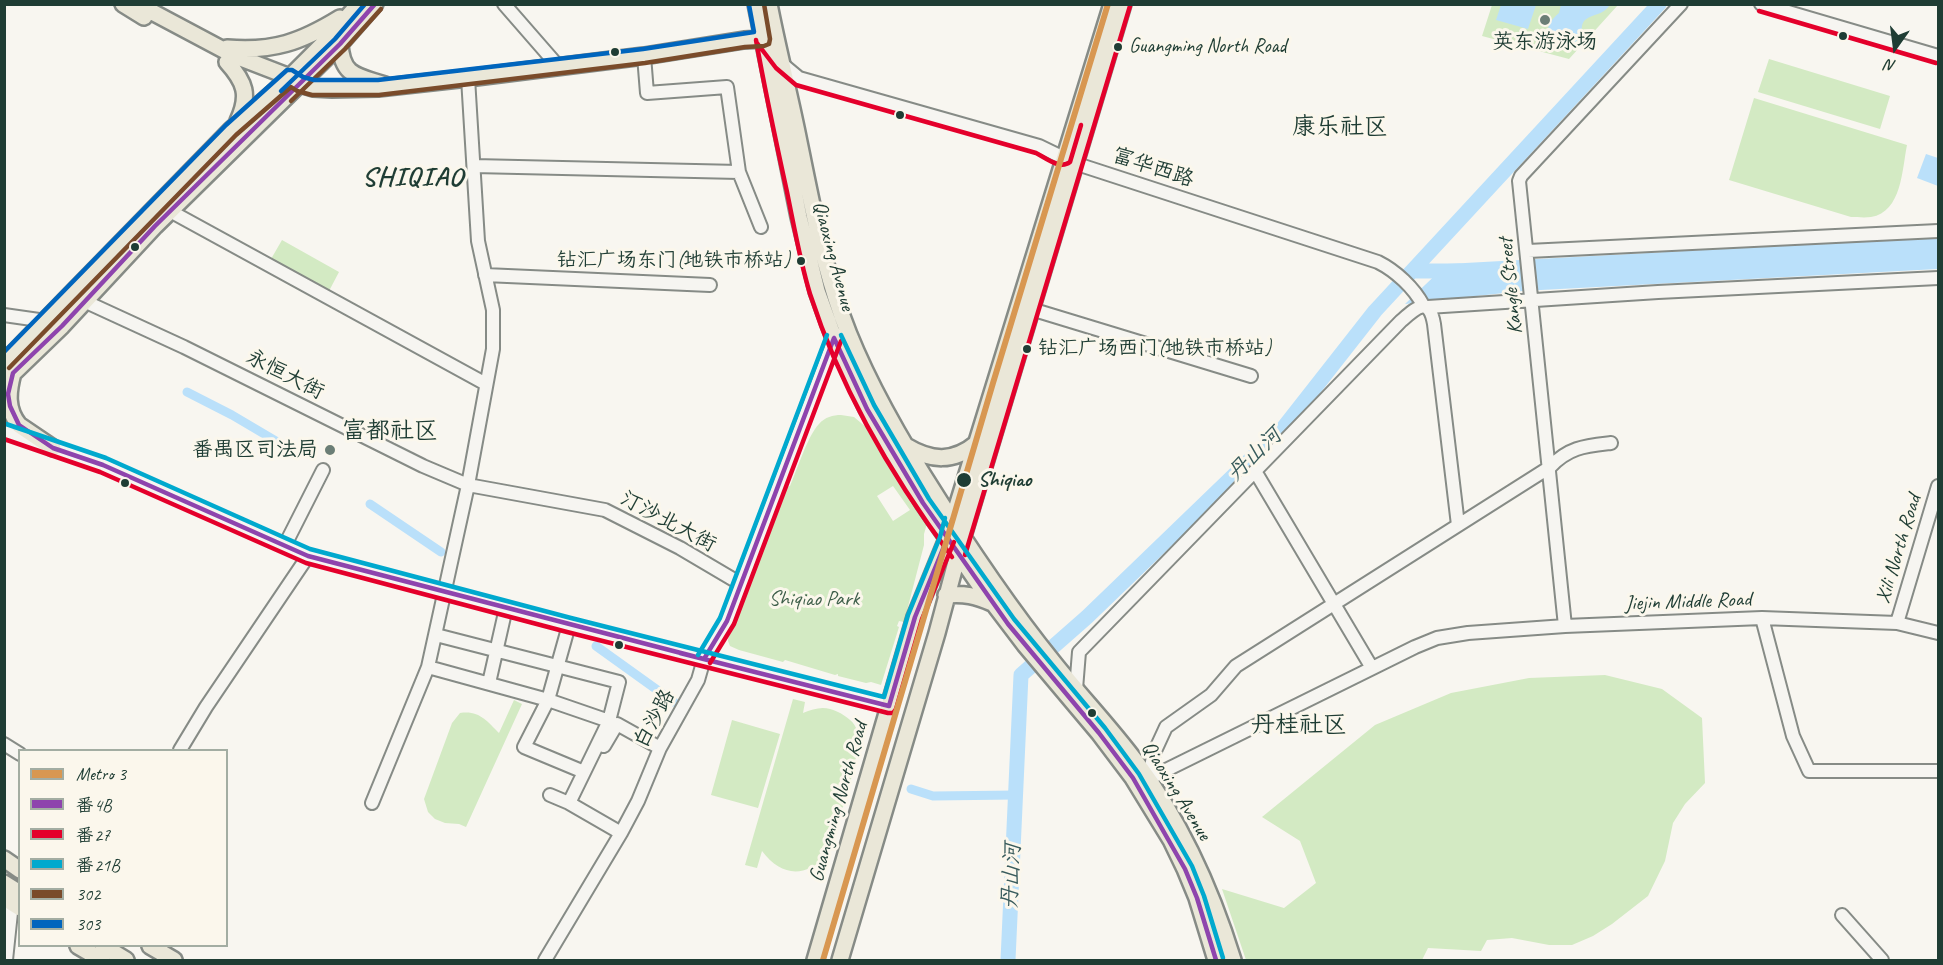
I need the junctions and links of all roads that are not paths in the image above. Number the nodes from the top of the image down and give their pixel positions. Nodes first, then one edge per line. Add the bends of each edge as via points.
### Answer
1 (123, 4) edge
2 (137, 4) edge
3 (375, 4) edge
4 (504, 4) edge
5 (756, 4) edge
6 (770, 4) edge
7 (1112, 4) edge
8 (1123, 4) edge
9 (1681, 4) edge
10 (1761, 4) edge
11 (357, 7) edge
12 (763, 39) junction
13 (340, 44) junction
14 (218, 47) junction
15 (644, 56) junction
16 (1938, 56) edge
17 (227, 62) junction
18 (781, 63) junction
19 (558, 66) junction
20 (468, 78) junction
21 (290, 82) junction
22 (391, 87) junction
23 (236, 125) junction
24 (1069, 160) junction
25 (474, 166) junction
26 (739, 172) junction
27 (170, 211) junction
28 (761, 227) dead end
29 (1938, 231) edge
30 (1528, 251) junction
31 (485, 275) junction
32 (1938, 278) edge
33 (710, 285) dead end
34 (1532, 297) junction
35 (84, 301) junction
36 (1425, 306) junction
37 (1031, 309) junction
38 (4, 315) edge
39 (843, 319) junction
40 (46, 321) junction
41 (834, 338) junction
42 (7, 373) edge
43 (1251, 376) dead end
44 (486, 384) junction
45 (4, 431) edge
46 (977, 443) junction
47 (1611, 443) dead end
48 (906, 446) junction
49 (54, 448) junction
50 (1550, 467) junction
51 (323, 470) dead end
52 (1255, 471) junction
53 (468, 484) junction
54 (1938, 486) edge
55 (952, 520) junction
56 (1458, 525) junction
57 (963, 536) junction
58 (947, 538) junction
59 (285, 545) junction
60 (958, 553) junction
61 (308, 556) junction
62 (741, 584) junction
63 (446, 592) junction
64 (924, 595) junction
65 (945, 599) junction
66 (993, 604) junction
67 (1334, 604) junction
68 (506, 608) junction
69 (1762, 618) junction
70 (1897, 623) junction
71 (569, 625) junction
72 (1565, 626) junction
73 (1938, 633) edge
74 (436, 634) junction
75 (1031, 643) junction
76 (497, 650) junction
77 (704, 659) junction
78 (1048, 664) junction
79 (558, 666) junction
80 (428, 667) junction
81 (1372, 668) junction
82 (489, 682) junction
83 (1076, 689) junction
84 (549, 700) junction
85 (889, 706) junction
86 (609, 721) junction
87 (4, 744) edge
88 (660, 748) junction
89 (181, 749) edge
90 (602, 749) dead end
91 (18, 753) edge
92 (1938, 771) edge
93 (584, 772) junction
94 (1148, 779) junction
95 (550, 795) dead end
96 (372, 803) dead end
97 (569, 803) junction
98 (621, 833) junction
99 (4, 861) edge
100 (18, 869) edge
101 (4, 883) edge
102 (14, 900) edge
103 (1842, 915) dead end
104 (81, 947) edge
105 (106, 947) edge
106 (141, 947) edge
107 (153, 947) edge
108 (6, 960) edge
109 (102, 960) edge
110 (126, 960) edge
111 (162, 960) edge
112 (174, 960) edge
113 (545, 960) edge
114 (815, 960) edge
115 (840, 960) edge
116 (1216, 960) edge
117 (1233, 960) edge
118 (1882, 960) edge

1 - 17 main road
2 - 14 main road
3 - 13 main road
4 - 19 street
5 - 12 main road, Qiaoxing Avenue
6 - 18 main road, Qiaoxing Avenue
7 - 24 main road, Guangming North Road
8 - 24 main road, Guangming North Road
9 - 30 street, Kangle Street via 1521,176
10 - 16 street
11 - 14 main road via 322,29 280,46
11 - 21 main road
12 - 15 main road
12 - 18 main road
12 - 41 main road, Qiaoxing Avenue via 809,259
13 - 21 main road
13 - 22 main road via 342,62 350,72
14 - 21 main road
15 - 19 main road
15 - 26 street via 647,93 727,87
17 - 21 main road
17 - 23 main road via 244,84 242,112
18 - 24 street, 富华西路 via 800,78 1039,146
18 - 39 main road, Qiaoxing Avenue via 813,209
19 - 20 main road
20 - 22 main road
20 - 25 street
21 - 22 main road via 332,89
21 - 23 main road
21 - 27 main road via 281,100
23 - 40 main road
24 - 36 street, 富华西路 via 1378,262 1391,268
24 - 37 main road, Guangming North Road
24 - 46 main road, Guangming North Road
25 - 26 street
25 - 31 street via 478,241
26 - 28 street
27 - 35 main road
27 - 44 street
29 - 30 street
30 - 34 street, Kangle Street
31 - 33 street
31 - 44 street via 493,310 493,349
32 - 34 street
34 - 36 street
34 - 50 street, Kangle Street
35 - 42 main road
35 - 53 street, 永恒大街 via 184,346 423,466
36 - 52 street via 1416,308 1401,321
36 - 56 street via 1432,312
37 - 43 street
37 - 57 main road, Guangming North Road
38 - 40 street
39 - 41 street, 白沙路
39 - 48 main road, Qiaoxing Avenue via 879,399
40 - 42 main road
41 - 58 main road, Qiaoxing Avenue via 867,409
41 - 62 street, 白沙路
42 - 49 main road via 9,406 16,421
44 - 53 street
45 - 49 street
46 - 48 main road via 968,451 944,458 923,455
46 - 55 main road, Guangming North Road
47 - 50 street via 1582,446 1561,455
48 - 55 main road, Qiaoxing Avenue
49 - 59 street via 103,465
50 - 56 street
50 - 72 street, Kangle Street
51 - 59 street
52 - 67 street
52 - 83 street via 1079,652
53 - 62 street, 汀沙北大街 via 605,510
53 - 63 street
54 - 70 street, Xili North Road
55 - 57 main road, Qiaoxing Avenue
55 - 58 main road, Guangming North Road
56 - 67 street
57 - 60 main road, Guangming North Road
57 - 75 main road, Qiaoxing Avenue
58 - 60 main road, Qiaoxing Avenue
58 - 64 main road, Guangming North Road
59 - 61 street
60 - 65 main road, Guangming North Road
60 - 66 main road, Qiaoxing Avenue
61 - 63 street
61 - 89 street
62 - 77 street, 白沙路 via 727,621
63 - 68 street
63 - 74 street
64 - 65 main road
64 - 85 main road, Guangming North Road
65 - 66 main road via 961,593
65 - 115 main road, Guangming North Road
66 - 75 main road, Qiaoxing Avenue
67 - 81 street
67 - 94 street via 1236,666 1211,695 1166,727
68 - 71 street
68 - 76 street
69 - 70 street, Jiejin Middle Road
69 - 72 street, Jiejin Middle Road
69 - 92 street via 1793,736 1809,771
70 - 73 street, Jiejin Middle Road
71 - 77 street
71 - 79 street
72 - 81 street, Jiejin Middle Road via 1437,638
74 - 76 street
74 - 80 street
75 - 78 main road
76 - 79 street
76 - 82 street
77 - 85 street
77 - 88 street, 白沙路 via 698,680
78 - 83 main road, Qiaoxing Avenue
78 - 116 main road, Qiaoxing Avenue via 1132,778 1171,840 1197,898
79 - 84 street
79 - 86 street via 619,682
80 - 82 street
80 - 96 street
81 - 94 street, Jiejin Middle Road
82 - 84 street
83 - 94 main road, Qiaoxing Avenue
84 - 86 street
84 - 93 street via 524,747
85 - 114 main road, Guangming North Road
86 - 93 street
87 - 91 street
88 - 90 street via 617,724
88 - 98 street, 白沙路
93 - 97 street
94 - 117 main road, Qiaoxing Avenue via 1195,860
95 - 97 street
97 - 98 street
98 - 113 street, 白沙路
99 - 100 main road
101 - 102 main road
102 - 108 street
103 - 118 street
104 - 109 main road
105 - 110 main road
106 - 111 main road
107 - 112 main road

